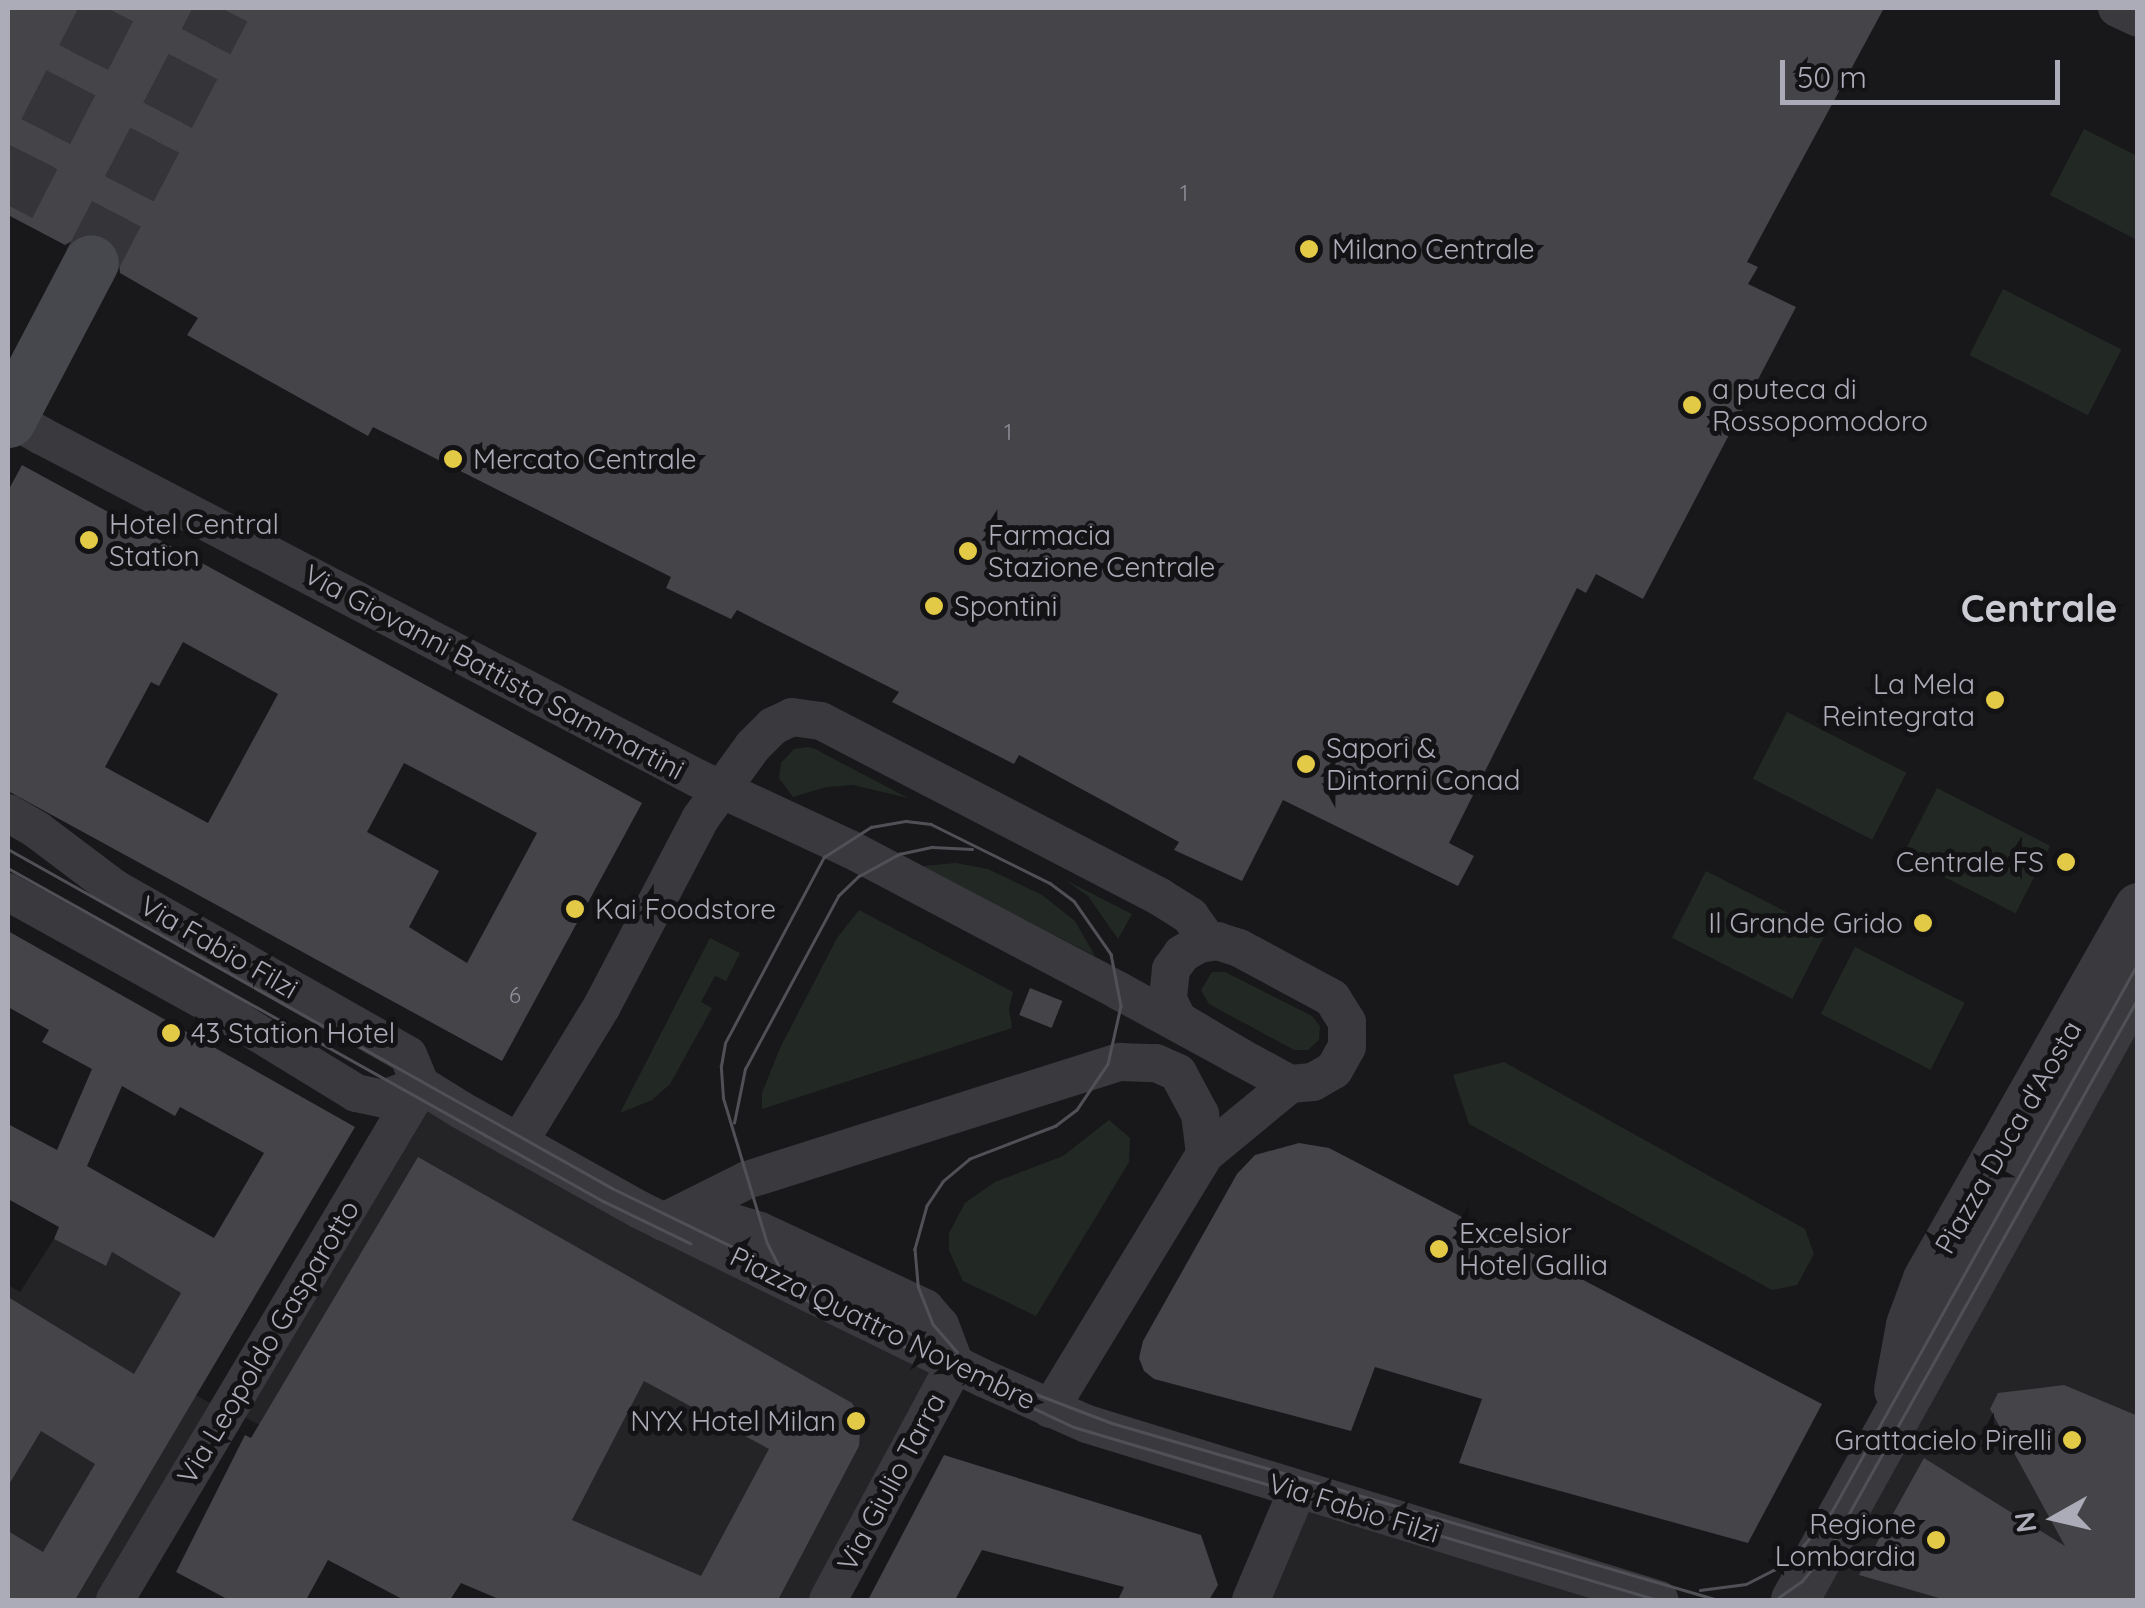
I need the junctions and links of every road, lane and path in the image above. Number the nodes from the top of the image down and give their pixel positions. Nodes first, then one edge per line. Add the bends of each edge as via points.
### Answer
1 (2118, 8) edge
2 (2138, 18) edge
3 (91, 262) tunnel mouth
4 (8, 416) edge
5 (720, 789) junction
6 (8, 813) edge
7 (8, 892) edge
8 (2138, 907) edge
9 (1210, 942) junction
10 (2124, 1005) edge
11 (1240, 1057) junction
12 (1290, 1084) junction
13 (422, 1086) junction
14 (519, 1142) junction
15 (1205, 1154) junction
16 (669, 1220) junction
17 (955, 1364) junction
18 (1050, 1409) junction
19 (1297, 1491) junction
20 (116, 1600) edge
21 (828, 1600) edge
22 (1251, 1600) edge
23 (1660, 1600) edge
24 (1795, 1600) edge

1 - 2 street
3 - 4 main road
4 - 5 street, Via Giovanni Battista Sammartini
5 - 9 street, Piazza Quattro Novembre via 773,726 812,718 1160,897 1190,916
5 - 11 street via 850,850
5 - 14 street, Piazza Quattro Novembre
6 - 13 street, Via Fabio Filzi via 114,888 408,1056
7 - 13 street, Via Fabio Filzi via 356,1093 384,1098
8 - 10 street, Piazza Duca d'Aosta
9 - 11 street via 1178,960 1168,976 1168,1000 1178,1020
9 - 12 street, Piazza Quattro Novembre via 1239,948 1325,993 1343,1012 1349,1039 1339,1063 1324,1077
10 - 24 street, Piazza Duca d'Aosta via 1944,1290 1910,1325 1892,1428
11 - 12 street
12 - 15 street, Piazza Quattro Novembre
13 - 14 street, Via Fabio Filzi
13 - 20 street, Via Leopoldo Gasparotto
14 - 16 street, Piazza Quattro Novembre
15 - 16 street via 1200,1114 1178,1072 1156,1063 1120,1062 747,1180
15 - 18 street, Piazza Quattro Novembre
16 - 17 street, Piazza Quattro Novembre
16 - 17 street via 710,1216 760,1231 925,1308
17 - 18 street, Piazza Quattro Novembre
17 - 21 street, Via Giulio Tarra
18 - 19 street, Via Fabio Filzi
19 - 22 street
19 - 23 street, Via Fabio Filzi

